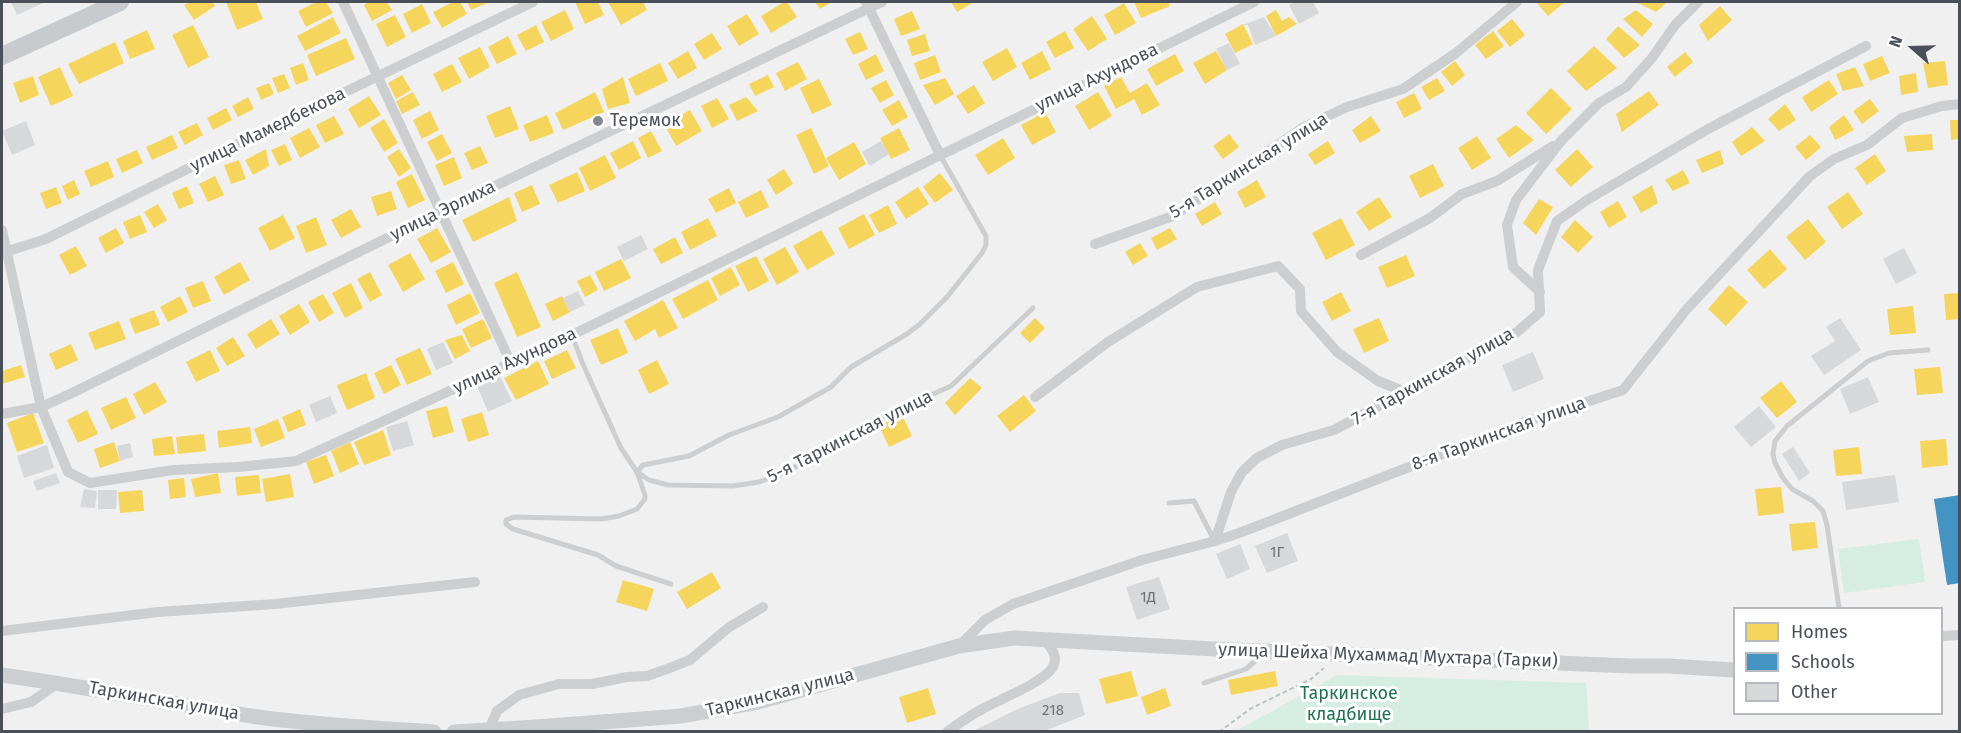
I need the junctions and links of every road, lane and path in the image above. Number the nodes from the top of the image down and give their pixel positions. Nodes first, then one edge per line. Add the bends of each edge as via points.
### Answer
1 (114, 2) edge
2 (120, 2) edge
3 (343, 2) edge
4 (533, 2) edge
5 (882, 2) edge
6 (1254, 2) edge
7 (1517, 2) edge
8 (1698, 2) edge
9 (868, 5) edge
10 (1866, 46) dead end
11 (2, 55) edge
12 (377, 78) junction
13 (1959, 104) edge
14 (1561, 141) junction
15 (940, 156) junction
16 (440, 212) junction
17 (2, 230) edge
18 (1095, 244) dead end
19 (4, 252) edge
20 (1361, 255) dead end
21 (1540, 292) junction
22 (1033, 308) dead end
23 (572, 335) junction
24 (1928, 350) dead end
25 (511, 363) junction
26 (1405, 392) junction
27 (1035, 397) dead end
28 (41, 407) junction
29 (2, 414) edge
30 (637, 472) junction
31 (1169, 503) dead end
32 (1215, 541) junction
33 (475, 582) dead end
34 (671, 584) dead end
35 (763, 607) dead end
36 (1839, 607) edge
37 (2, 631) edge
38 (1959, 635) edge
39 (1943, 636) edge
40 (1042, 638) junction
41 (959, 646) junction
42 (1265, 651) junction
43 (1339, 654) junction
44 (1733, 670) edge
45 (2, 675) edge
46 (58, 682) junction
47 (1204, 683) dead end
48 (2, 709) edge
49 (536, 729) edge
50 (434, 732) edge
51 (454, 732) edge
52 (488, 732) edge
53 (947, 732) edge
54 (1220, 732) edge

1 - 11 main road
2 - 11 main road
3 - 12 street
4 - 12 street, улица Мамедбекова
5 - 9 street, улица Эрлиха
6 - 15 street, улица Ахундова
7 - 18 street, 5-я Таркинская улица via 1456,53 1403,89 1347,107 1304,127 1173,216
8 - 14 street via 1626,87 1599,103
9 - 15 street
9 - 16 street, улица Эрлиха
10 - 21 street via 1708,129 1557,221 1538,270
12 - 16 street
12 - 19 street, улица Мамедбекова via 46,239
13 - 32 street, 8-я Таркинская улица via 1902,118 1867,144 1834,159 1810,176 1686,310 1623,390 1522,423
14 - 20 street via 1497,181 1462,194 1430,218
14 - 21 street via 1516,200 1507,225 1513,267
15 - 23 street, улица Ахундова
15 - 30 lane via 986,236 982,253 947,297 907,334 851,367 831,387 801,405 689,456 643,465
16 - 25 street
16 - 28 street, улица Эрлиха
17 - 19 street
19 - 28 street
21 - 26 street, 7-я Таркинская улица via 1540,312 1517,332
22 - 30 lane, 5-я Таркинская улица via 951,386 870,423 782,474 733,486 668,485
23 - 25 street, улица Ахундова
23 - 30 lane via 621,448
24 - 36 lane via 1889,354 1868,361 1787,426 1775,441 1773,454 1783,478 1823,511
25 - 28 street, улица Ахундова via 296,461 173,470 90,483 68,472
26 - 27 street via 1378,381 1337,352 1301,311 1300,289 1278,266 1197,287 1108,342
26 - 32 street, 7-я Таркинская улица via 1335,430 1282,445 1257,458 1242,472 1231,492
28 - 29 street, улица Эрлиха
30 - 34 lane via 645,499 630,513 601,519 514,518 506,520 506,524
31 - 32 lane via 1194,501
32 - 41 street, 8-я Таркинская улица via 1142,560 1013,604 985,620
33 - 37 street
35 - 52 street via 728,628 690,660 667,669 592,684 559,684 519,695 497,711
38 - 39 street
40 - 41 street, улица Шейха Мухаммад Мухтара (Тарки)
40 - 42 street, улица Шейха Мухаммад Мухтара (Тарки)
40 - 53 street via 1055,656 1054,666 1044,676
41 - 49 street, Таркинская улица via 758,702 681,716
42 - 43 street, улица Шейха Мухаммад Мухтара (Тарки)
42 - 47 lane via 1246,669
43 - 44 street, улица Шейха Мухаммад Мухтара (Тарки)
43 - 54 path via 1311,680 1250,709
45 - 46 street, Таркинская улица
46 - 48 street via 31,702
46 - 50 street, Таркинская улица via 259,717
49 - 51 street, Таркинская улица, bridge

